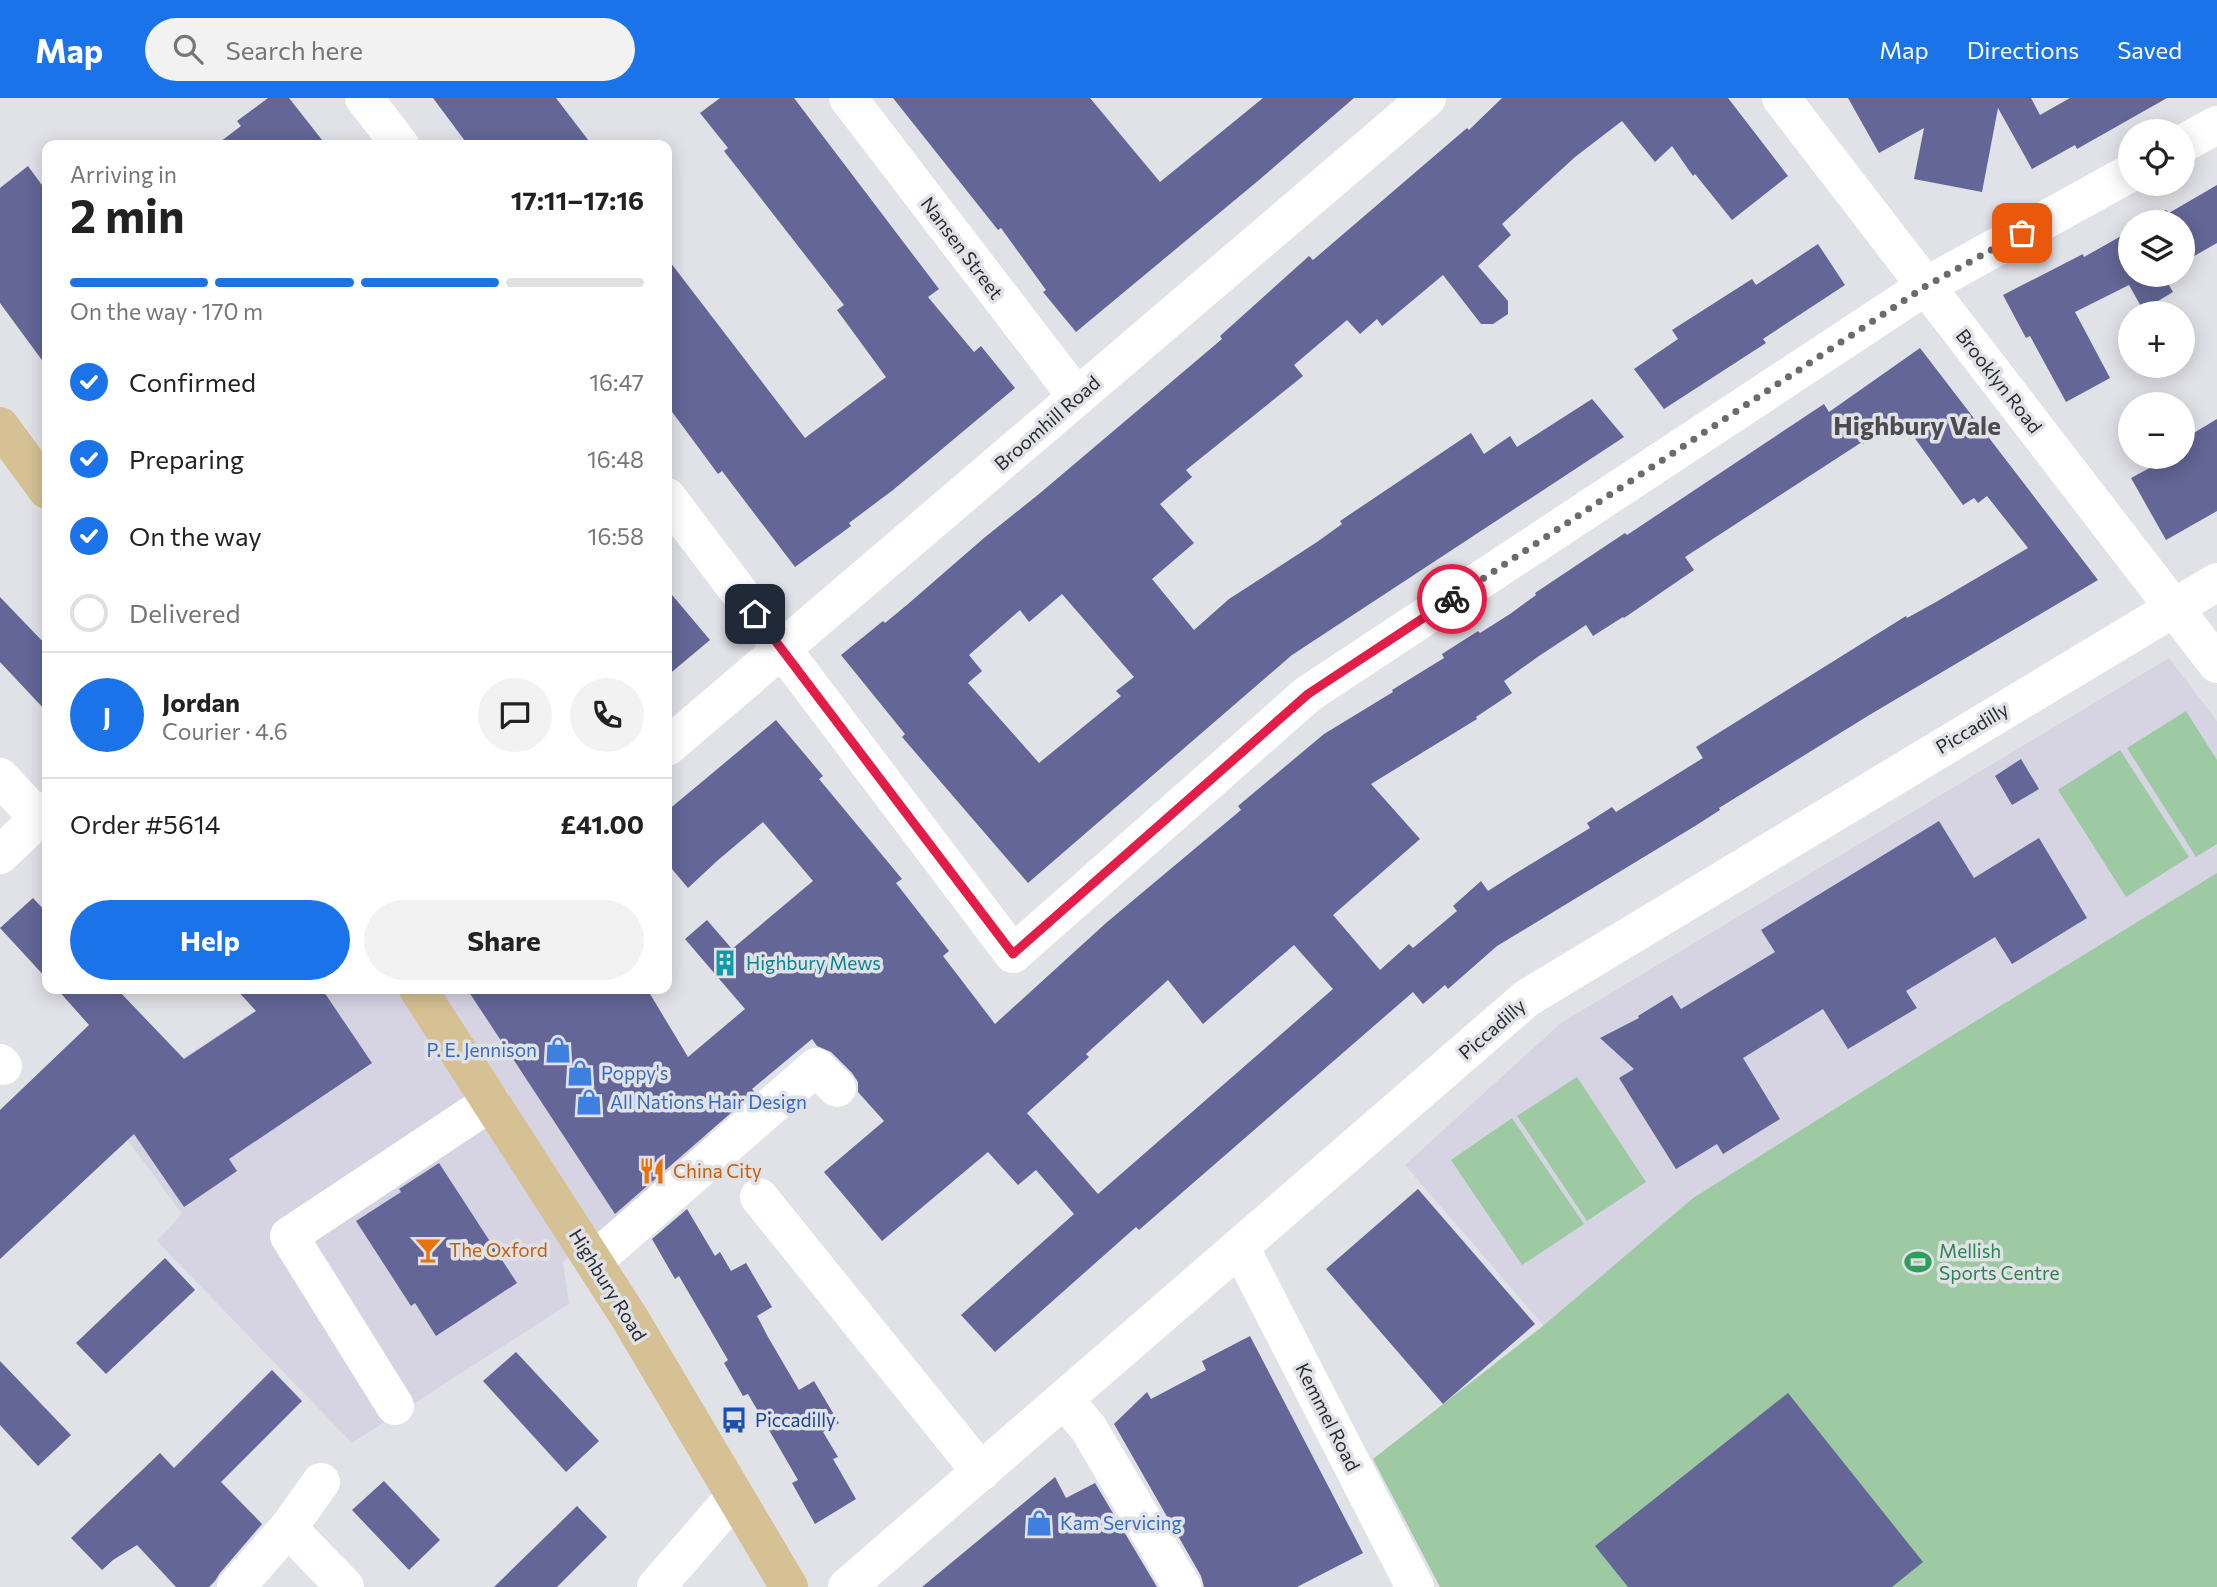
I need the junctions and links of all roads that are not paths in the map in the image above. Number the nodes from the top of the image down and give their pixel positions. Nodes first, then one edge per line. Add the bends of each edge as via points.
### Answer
1 (364, 98) edge
2 (848, 98) edge
3 (1427, 98) edge
4 (1781, 98) edge
5 (2217, 125) edge
6 (2195, 137) edge
7 (396, 140) edge
8 (2118, 180) edge
9 (1926, 286) junction
10 (1077, 397) junction
11 (0, 426) edge
12 (42, 482) edge
13 (672, 504) edge
14 (2217, 582) edge
15 (2173, 607) junction
16 (782, 649) junction
17 (2217, 664) edge
18 (672, 743) edge
19 (0, 777) edge
20 (42, 813) edge
21 (42, 815) edge
22 (0, 855) edge
23 (421, 994) edge
24 (837, 1088) dead end
25 (491, 1102) junction
26 (758, 1197) dead end
27 (1240, 1247) junction
28 (594, 1261) junction
29 (1064, 1399) junction
30 (395, 1406) dead end
31 (981, 1472) junction
32 (321, 1482) dead end
33 (735, 1496) junction
34 (288, 1528) junction
35 (236, 1587) edge
36 (345, 1587) edge
37 (656, 1587) edge
38 (789, 1587) edge
39 (847, 1587) edge
40 (1182, 1587) edge
41 (1415, 1587) edge

1 - 7 street
2 - 10 street, Nansen Street
3 - 10 street, Broomhill Road
4 - 9 street, Brooklyn Road
5 - 6 street
8 - 9 street
9 - 15 street, Brooklyn Road
9 - 16 street via 1308,694 1013,954
10 - 16 street, Broomhill Road
11 - 12 main road
13 - 16 street
14 - 15 street, Piccadilly
15 - 17 street, Brooklyn Road
15 - 27 street, Piccadilly via 1527,998
16 - 18 street, Broomhill Road
19 - 20 street
21 - 22 street
23 - 25 main road, Highbury Road
24 - 28 street via 816,1068
25 - 28 main road, Highbury Road
25 - 30 street via 289,1236
26 - 31 street
27 - 29 street, Piccadilly
27 - 41 street, Kemmel Road
28 - 33 main road, Highbury Road
29 - 31 street, Piccadilly
29 - 40 street via 1089,1429
31 - 39 street, Piccadilly
32 - 34 street
33 - 37 street
33 - 38 main road, Highbury Road
34 - 35 street
34 - 36 street

